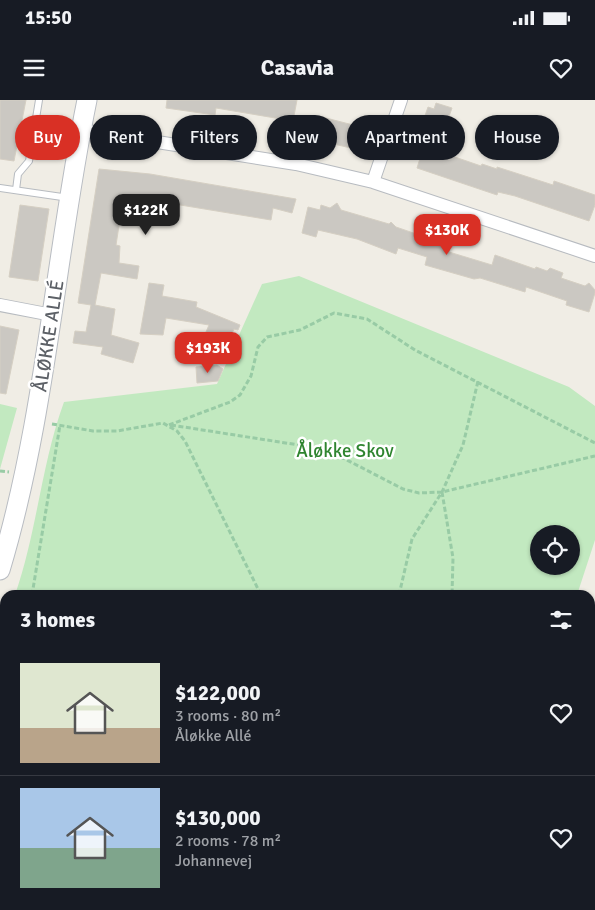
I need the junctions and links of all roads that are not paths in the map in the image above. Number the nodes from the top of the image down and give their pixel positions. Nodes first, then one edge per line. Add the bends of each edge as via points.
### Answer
1 (39, 100) edge
2 (87, 100) edge
3 (401, 100) edge
4 (36, 115) edge
5 (81, 130) junction
6 (29, 160) edge
7 (373, 182) junction
8 (0, 188) edge
9 (16, 190) junction
10 (70, 198) junction
11 (595, 256) edge
12 (0, 305) edge
13 (52, 315) junction
14 (0, 570) edge

1 - 4 lane
2 - 5 street, ÅLØKKE ALLÉ
3 - 7 street
5 - 7 street via 296,164
5 - 10 street, ÅLØKKE ALLÉ
6 - 9 lane via 18,174
7 - 11 street
8 - 9 lane
9 - 10 lane
10 - 13 street, ÅLØKKE ALLÉ
12 - 13 street
13 - 14 street, ÅLØKKE ALLÉ via 25,476

